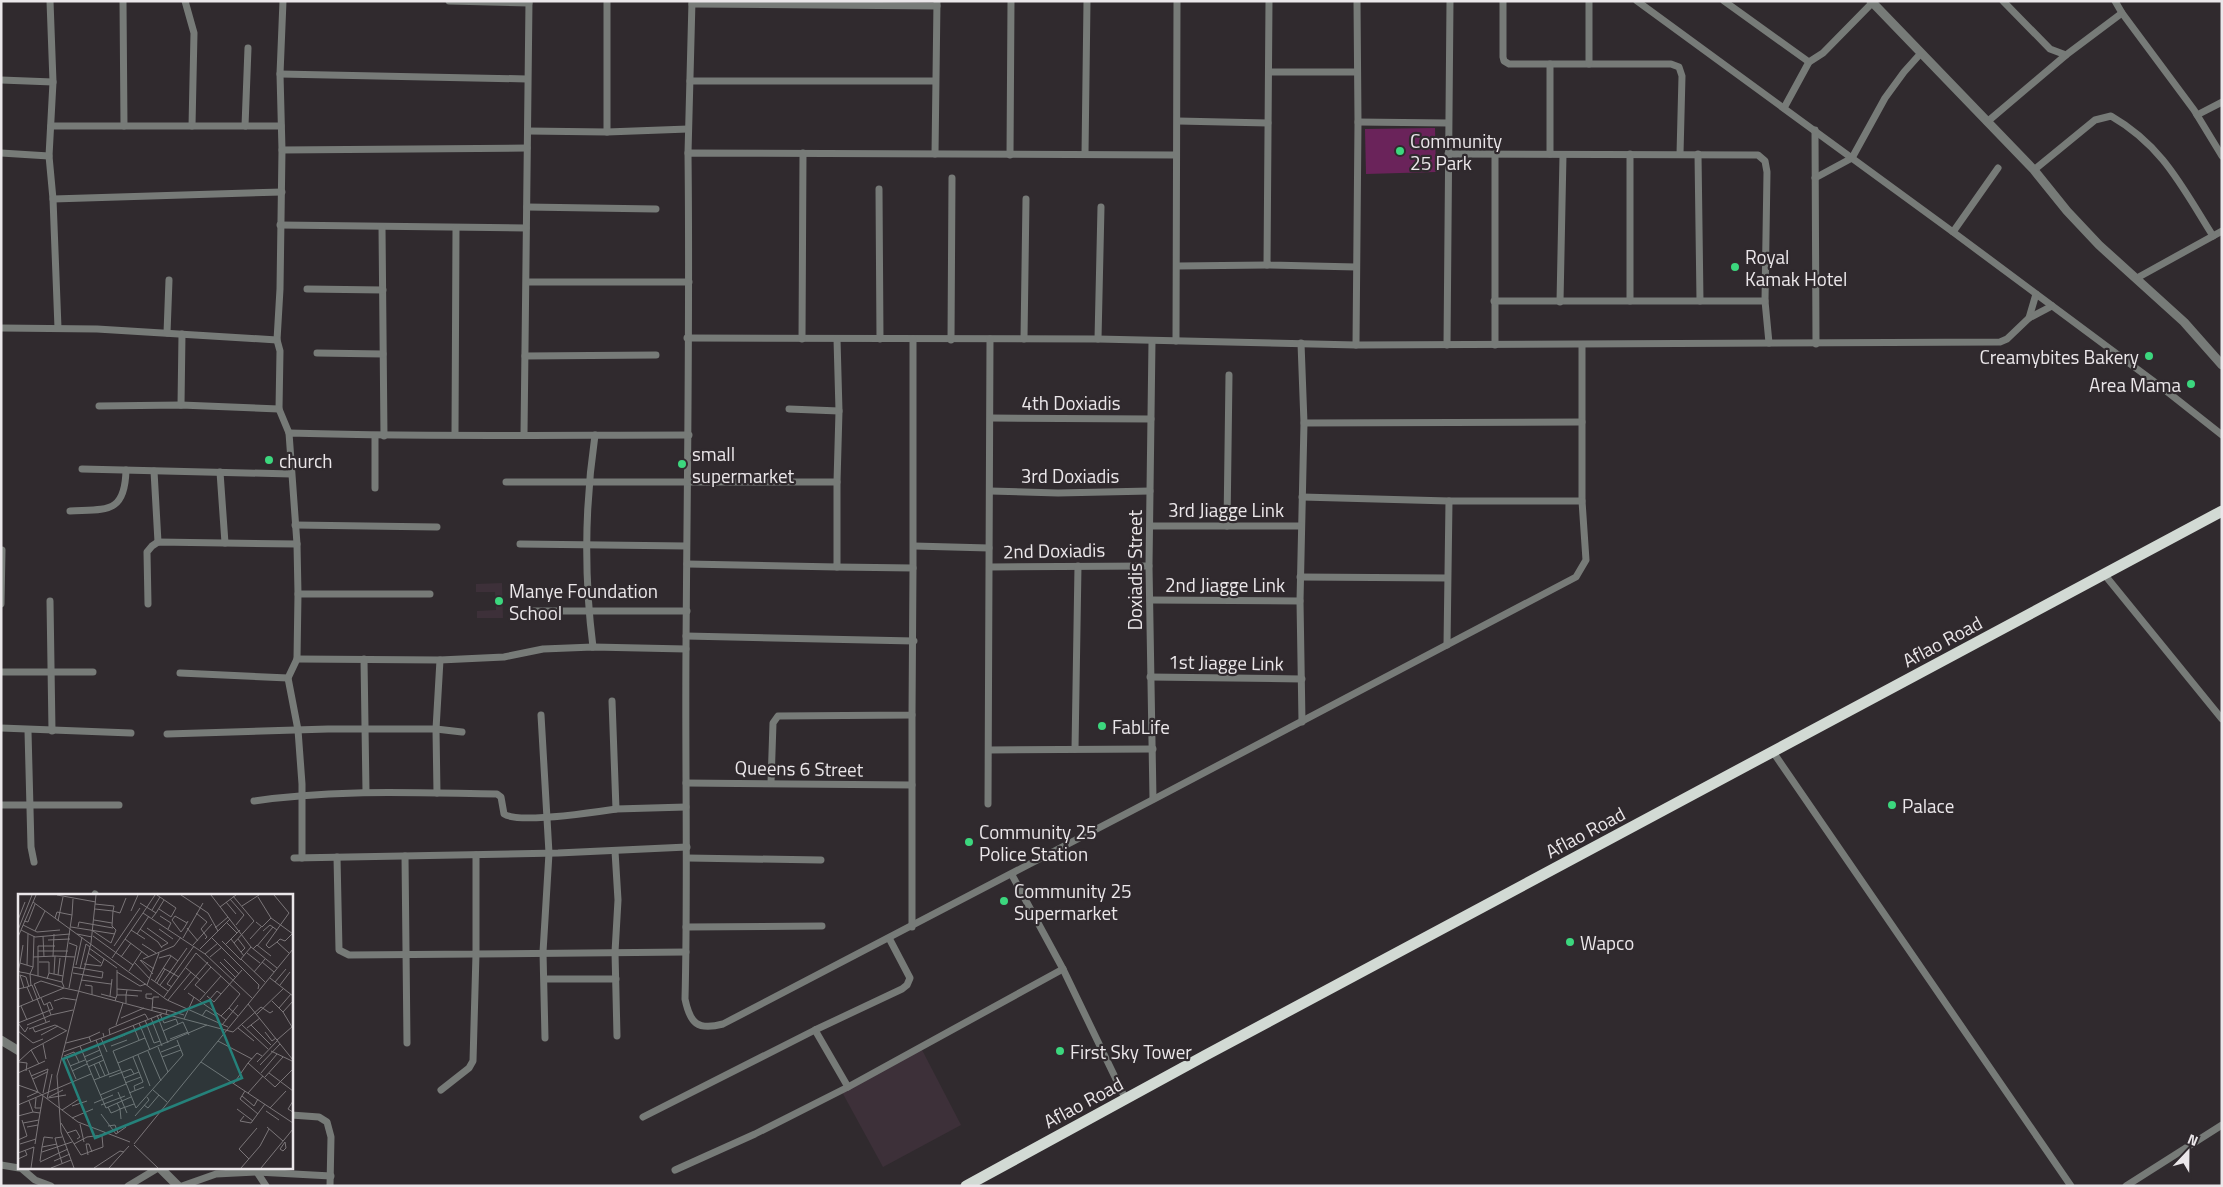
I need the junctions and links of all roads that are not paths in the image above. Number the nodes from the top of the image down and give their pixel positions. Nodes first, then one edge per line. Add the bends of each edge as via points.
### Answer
1 (50, 1) edge
2 (123, 1) edge
3 (185, 1) edge
4 (283, 1) edge
5 (449, 1) edge
6 (607, 1) edge
7 (1011, 1) edge
8 (1087, 1) edge
9 (1177, 1) edge
10 (1268, 1) edge
11 (1357, 1) edge
12 (1450, 1) edge
13 (1503, 1) edge
14 (1589, 1) edge
15 (1636, 1) edge
16 (1724, 1) edge
17 (2116, 1) edge
18 (528, 2) edge
19 (1872, 2) edge
20 (692, 3) edge
21 (2007, 3) edge
22 (937, 4) edge
23 (2122, 13) junction
24 (248, 48) dead end
25 (2050, 49) junction
26 (1921, 53) junction
27 (2066, 55) junction
28 (1809, 62) junction
29 (1550, 64) junction
30 (1589, 64) junction
31 (2054, 65) junction
32 (1269, 72) junction
33 (1357, 72) junction
34 (280, 74) junction
35 (527, 79) junction
36 (1, 80) edge
37 (690, 80) junction
38 (935, 81) junction
39 (53, 82) junction
40 (2222, 102) edge
41 (1784, 108) junction
42 (2197, 116) junction
43 (1178, 121) junction
44 (1358, 122) junction
45 (1987, 122) junction
46 (1268, 123) junction
47 (1448, 123) junction
48 (51, 126) junction
49 (124, 126) junction
50 (192, 126) junction
51 (245, 126) junction
52 (281, 126) junction
53 (688, 129) junction
54 (1815, 130) junction
55 (528, 131) junction
56 (607, 132) junction
57 (527, 148) junction
58 (282, 150) junction
59 (1, 153) edge
60 (688, 153) junction
61 (803, 153) junction
62 (935, 154) junction
63 (1085, 154) junction
64 (1448, 154) junction
65 (1495, 154) junction
66 (1550, 154) junction
67 (1630, 154) junction
68 (1680, 154) junction
69 (1698, 154) junction
70 (1010, 155) junction
71 (1176, 155) junction
72 (1562, 155) junction
73 (49, 156) junction
74 (2222, 156) edge
75 (1852, 158) junction
76 (1998, 168) dead end
77 (2034, 170) junction
78 (952, 178) dead end
79 (1815, 178) junction
80 (879, 189) dead end
81 (282, 192) junction
82 (53, 199) junction
83 (1026, 199) dead end
84 (527, 207) junction
85 (1101, 207) dead end
86 (656, 209) dead end
87 (280, 225) junction
88 (382, 227) junction
89 (456, 228) junction
90 (526, 228) junction
91 (2222, 231) edge
92 (1953, 232) junction
93 (2213, 236) junction
94 (1267, 265) junction
95 (1178, 266) junction
96 (1356, 267) junction
97 (2138, 278) junction
98 (169, 280) dead end
99 (527, 282) junction
100 (689, 282) junction
101 (307, 289) dead end
102 (383, 290) junction
103 (2036, 294) junction
104 (1494, 301) junction
105 (1630, 301) junction
106 (1765, 301) junction
107 (1560, 302) junction
108 (1700, 302) junction
109 (2052, 306) junction
110 (2029, 318) junction
111 (1, 328) edge
112 (58, 328) junction
113 (167, 333) junction
114 (182, 334) junction
115 (688, 338) junction
116 (802, 339) junction
117 (836, 339) junction
118 (880, 339) junction
119 (913, 339) junction
120 (990, 339) junction
121 (1024, 339) junction
122 (1098, 339) junction
123 (277, 340) junction
124 (951, 340) junction
125 (1152, 341) junction
126 (1176, 341) junction
127 (1301, 343) junction
128 (1769, 343) junction
129 (1816, 344) junction
130 (1356, 345) junction
131 (1448, 345) junction
132 (1495, 345) junction
133 (1582, 345) junction
134 (317, 353) dead end
135 (383, 354) junction
136 (656, 355) dead end
137 (525, 356) junction
138 (2222, 365) edge
139 (1229, 375) dead end
140 (181, 405) junction
141 (99, 406) dead end
142 (279, 409) junction
143 (789, 409) dead end
144 (839, 411) junction
145 (991, 418) junction
146 (1151, 419) junction
147 (1582, 422) junction
148 (1304, 423) junction
149 (289, 433) junction
150 (455, 434) junction
151 (2222, 434) edge
152 (524, 435) junction
153 (595, 435) junction
154 (689, 435) junction
155 (375, 436) junction
156 (384, 436) junction
157 (82, 468) dead end
158 (126, 470) junction
159 (154, 471) junction
160 (220, 472) junction
161 (292, 474) junction
162 (506, 482) dead end
163 (837, 482) junction
164 (588, 483) junction
165 (688, 483) junction
166 (375, 488) dead end
167 (1150, 490) junction
168 (990, 491) junction
169 (1302, 497) junction
170 (1449, 501) junction
171 (1582, 501) junction
172 (70, 511) dead end
173 (2222, 511) edge
174 (296, 525) junction
175 (1151, 526) junction
176 (1227, 526) junction
177 (1301, 526) junction
178 (437, 527) dead end
179 (158, 542) junction
180 (225, 543) junction
181 (297, 544) junction
182 (520, 544) dead end
183 (588, 545) junction
184 (686, 546) junction
185 (914, 546) junction
186 (989, 548) junction
187 (2, 550) edge
188 (686, 564) junction
189 (1078, 566) junction
190 (1149, 566) junction
191 (837, 567) junction
192 (990, 567) junction
193 (913, 568) junction
194 (2104, 574) junction
195 (1300, 577) junction
196 (1447, 578) junction
197 (298, 594) junction
198 (430, 594) dead end
199 (1150, 600) junction
200 (50, 601) dead end
201 (1300, 601) junction
202 (1, 604) edge
203 (148, 604) dead end
204 (588, 610) junction
205 (533, 611) dead end
206 (687, 611) junction
207 (686, 636) junction
208 (914, 641) junction
209 (1447, 645) junction
210 (593, 647) junction
211 (686, 650) junction
212 (297, 659) junction
213 (364, 659) junction
214 (440, 660) junction
215 (1, 672) edge
216 (93, 672) dead end
217 (52, 673) junction
218 (180, 673) dead end
219 (1150, 677) junction
220 (288, 678) junction
221 (1302, 679) junction
222 (612, 701) dead end
223 (912, 714) junction
224 (541, 715) dead end
225 (2222, 719) edge
226 (1302, 722) junction
227 (1, 728) edge
228 (366, 729) junction
229 (436, 729) junction
230 (298, 730) junction
231 (28, 731) junction
232 (52, 731) junction
233 (462, 732) dead end
234 (131, 733) dead end
235 (167, 734) dead end
236 (1153, 748) junction
237 (1075, 749) junction
238 (989, 750) junction
239 (1773, 752) junction
240 (686, 783) junction
241 (771, 784) junction
242 (912, 785) junction
243 (366, 792) junction
244 (438, 793) junction
245 (302, 794) junction
246 (1153, 799) junction
247 (254, 801) dead end
248 (988, 804) dead end
249 (1, 805) edge
250 (30, 805) junction
251 (119, 805) dead end
252 (686, 807) junction
253 (616, 809) junction
254 (545, 818) junction
255 (687, 847) junction
256 (615, 851) junction
257 (549, 854) junction
258 (476, 855) junction
259 (405, 856) junction
260 (337, 857) junction
261 (294, 858) dead end
262 (302, 858) junction
263 (687, 858) junction
264 (821, 860) dead end
265 (34, 862) dead end
266 (1012, 875) junction
267 (822, 926) dead end
268 (686, 927) junction
269 (912, 927) junction
270 (889, 938) junction
271 (543, 952) junction
272 (615, 952) junction
273 (686, 952) junction
274 (476, 954) junction
275 (407, 955) junction
276 (1063, 969) junction
277 (545, 979) junction
278 (616, 979) junction
279 (815, 1030) junction
280 (617, 1036) dead end
281 (545, 1038) dead end
282 (1, 1040) edge
283 (407, 1043) dead end
284 (18, 1050) edge
285 (848, 1087) junction
286 (441, 1090) dead end
287 (1126, 1100) junction
288 (292, 1115) edge
289 (643, 1117) dead end
290 (2222, 1125) edge
291 (1, 1165) edge
292 (18, 1168) edge
293 (22, 1170) edge
294 (156, 1170) edge
295 (161, 1170) edge
296 (256, 1170) edge
297 (675, 1170) dead end
298 (331, 1176) junction
299 (51, 1186) edge
300 (128, 1186) edge
301 (180, 1186) edge
302 (266, 1186) edge
303 (330, 1186) edge
304 (966, 1186) edge
305 (2071, 1186) edge
306 (2126, 1186) edge

1 - 39 street
2 - 49 street
3 - 50 street via 194,33
4 - 34 street
5 - 18 street
6 - 56 street
7 - 70 street
8 - 63 street
9 - 43 street
10 - 32 street
11 - 33 street
12 - 47 street
13 - 29 street via 1504,61 1509,64
14 - 30 street
15 - 41 street
16 - 28 street
17 - 23 street
18 - 35 street
19 - 26 street
19 - 28 street via 1823,53
20 - 22 street
20 - 37 street
21 - 25 street
22 - 38 street
23 - 27 street
23 - 42 street
24 - 51 street
25 - 27 street
25 - 31 street
26 - 45 street
26 - 75 street via 1885,98
27 - 31 street
28 - 41 street
29 - 30 street
29 - 66 street
30 - 68 street via 1671,64 1679,67 1682,76
31 - 45 street
32 - 33 street
32 - 46 street
33 - 44 street
34 - 35 street
34 - 52 street
35 - 55 street
36 - 39 street
37 - 38 street
37 - 53 street
38 - 62 street
39 - 48 street
40 - 42 street
41 - 54 street
42 - 74 street
43 - 46 street
43 - 71 street
44 - 47 street
44 - 96 street
45 - 77 street
46 - 94 street
47 - 64 street
48 - 49 street
48 - 73 street
49 - 50 street
50 - 51 street
51 - 52 street
52 - 58 street
53 - 56 street
53 - 60 street
54 - 75 street
54 - 79 street
55 - 56 street
55 - 57 street
57 - 58 street
57 - 84 street
58 - 81 street
59 - 73 street
60 - 61 street
60 - 100 street
61 - 62 street
61 - 116 street
62 - 70 street
63 - 70 street
63 - 71 street
64 - 65 street
64 - 131 street
65 - 66 street
65 - 104 street
66 - 72 street
67 - 68 street
67 - 72 street
67 - 105 street
68 - 69 street
69 - 106 street via 1758,155 1765,161
69 - 108 street
71 - 95 street
72 - 107 street
73 - 82 street
75 - 79 street
75 - 92 street
76 - 92 street
77 - 93 street via 2095,120 2111,116 2152,145 2172,170
77 - 97 street via 2073,218
78 - 124 street
79 - 129 street
80 - 118 street
81 - 82 street
81 - 87 street
82 - 112 street
83 - 121 street
84 - 86 street
84 - 90 street
85 - 122 street
87 - 88 street
87 - 123 street
88 - 89 street
88 - 102 street
89 - 90 street
89 - 150 street
90 - 99 street
91 - 93 street
92 - 103 street
93 - 97 street
94 - 95 street
94 - 96 street
95 - 126 street
96 - 130 street
97 - 138 street via 2184,322
98 - 113 street
99 - 100 street
99 - 137 street
100 - 115 street
101 - 102 street
102 - 135 street
103 - 109 street
103 - 110 street
104 - 107 street
104 - 132 street
105 - 107 street
105 - 108 street
106 - 108 street
106 - 128 street
109 - 110 street
109 - 151 street
110 - 129 street via 2008,339 2000,342
111 - 112 street
112 - 113 street
113 - 114 street
114 - 123 street
114 - 140 street
115 - 116 street
115 - 154 street
116 - 117 street
117 - 118 street
117 - 144 street
118 - 119 street
119 - 124 street
119 - 185 street
120 - 121 street
120 - 124 street
120 - 145 street
121 - 122 street
122 - 125 street
123 - 142 street via 280,351
125 - 126 street
125 - 146 street, Doxiadis Street
126 - 127 street
127 - 130 street
127 - 148 street
128 - 129 street
128 - 133 street
130 - 131 street
131 - 132 street
132 - 133 street
133 - 147 street
134 - 135 street
135 - 156 street
136 - 137 street
137 - 152 street
139 - 176 street
140 - 141 street
140 - 142 street
142 - 149 street
143 - 144 street
144 - 163 street
145 - 146 street, 4th Doxiadis
145 - 168 street
146 - 167 street, Doxiadis Street
147 - 148 street
147 - 171 street
148 - 169 street
149 - 155 street
149 - 161 street
150 - 152 street
150 - 156 street
152 - 153 street
153 - 154 street
153 - 164 street
154 - 165 street
155 - 156 street
155 - 166 street
157 - 158 street
158 - 159 street
158 - 172 street via 126,488 119,502 111,507
159 - 160 street
159 - 179 street
160 - 161 street
160 - 180 street
161 - 174 street
162 - 164 street
163 - 165 street
163 - 191 street
164 - 165 street
164 - 183 street
165 - 184 street
167 - 168 street, 3rd Doxiadis
167 - 175 street, Doxiadis Street
168 - 186 street
169 - 170 street
169 - 177 street
170 - 171 street
170 - 196 street
171 - 209 street via 1586,560 1581,572
173 - 194 highway, Aflao Road
174 - 178 street
174 - 181 street
175 - 176 street, 3rd Jiagge Link
175 - 190 street, Doxiadis Street
176 - 177 street, 3rd Jiagge Link
177 - 195 street
179 - 180 street
179 - 203 street via 147,552
180 - 181 street
181 - 197 street
182 - 183 street
183 - 184 street
183 - 204 street
184 - 188 street
185 - 186 street
185 - 193 street
186 - 192 street
187 - 202 street
188 - 191 street
188 - 206 street
189 - 190 street, 2nd Doxiadis
189 - 192 street, 2nd Doxiadis
189 - 237 street
190 - 199 street, Doxiadis Street
191 - 193 street
192 - 238 street
193 - 208 street
194 - 225 street
194 - 239 highway, Aflao Road
195 - 196 street
195 - 201 street
196 - 209 street
197 - 198 street
197 - 212 street
199 - 201 street, 2nd Jiagge Link
199 - 219 street, Doxiadis Street
200 - 217 street
201 - 221 street
204 - 205 street
204 - 206 street
204 - 210 street
206 - 207 street
207 - 208 street
207 - 211 street
208 - 223 street
209 - 226 street
210 - 211 street
210 - 214 street
211 - 240 street
212 - 213 street
212 - 220 street
213 - 214 street
213 - 228 street
214 - 229 street
215 - 217 street
216 - 217 street
217 - 232 street
218 - 220 street
219 - 221 street, 1st Jiagge Link
219 - 236 street, Doxiadis Street
220 - 230 street
221 - 226 street
222 - 253 street
223 - 241 street via 778,716 773,723
223 - 242 street
224 - 254 street
226 - 246 street
227 - 231 street
228 - 229 street
228 - 230 street
228 - 243 street
229 - 233 street
229 - 244 street
230 - 235 street
230 - 245 street
231 - 232 street
231 - 250 street
232 - 234 street
236 - 237 street
236 - 246 street, Doxiadis Street
237 - 238 street
238 - 248 street
239 - 287 highway, Aflao Road via 1206,1054
239 - 305 street
240 - 241 street, Queens 6 Street
240 - 252 street
241 - 242 street, Queens 6 Street
242 - 269 street
243 - 244 street
243 - 245 street
244 - 254 street via 497,794 507,817
245 - 247 street
245 - 262 street
246 - 266 street
249 - 250 street
250 - 251 street
250 - 265 street
252 - 253 street
252 - 255 street
253 - 254 street
254 - 257 street
255 - 256 street
255 - 263 street
256 - 257 street
256 - 272 street via 618,900
257 - 258 street
257 - 271 street
258 - 259 street
258 - 274 street
259 - 260 street
259 - 275 street
260 - 262 street
260 - 275 street via 339,950 349,955
261 - 262 street
263 - 264 street
263 - 268 street
266 - 269 street
266 - 276 street
267 - 268 street
268 - 273 street
269 - 270 street
270 - 273 street via 714,1027 696,1024 686,1008
270 - 279 street via 910,978 907,985
271 - 272 street
271 - 274 street
271 - 277 street
272 - 273 street
272 - 278 street
274 - 275 street
274 - 286 street via 473,1062
275 - 283 street
276 - 285 street
276 - 287 street
277 - 278 street
277 - 281 street
278 - 280 street
279 - 285 street
279 - 289 street
282 - 284 street
285 - 297 street
287 - 304 highway, Aflao Road
288 - 298 street via 319,1117 328,1122
290 - 306 street
291 - 292 street
293 - 299 street via 35,1180
294 - 300 street
295 - 301 street
296 - 298 street
296 - 301 street via 209,1176
296 - 302 street
298 - 303 street

